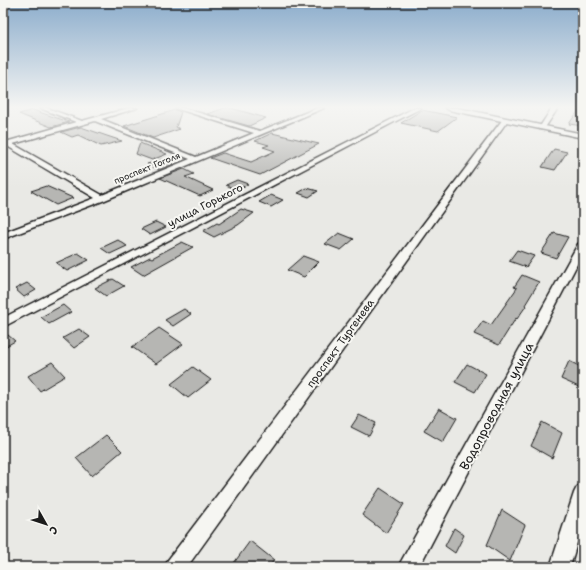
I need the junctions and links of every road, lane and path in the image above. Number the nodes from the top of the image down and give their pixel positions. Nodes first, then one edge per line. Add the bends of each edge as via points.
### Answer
1 (38, 135) edge
2 (135, 135) edge
3 (256, 135) edge
4 (367, 135) edge
5 (494, 135) edge
6 (5, 143) edge
7 (196, 159) junction
8 (102, 198) junction
9 (3, 236) edge
10 (583, 244) edge
11 (3, 323) edge
12 (583, 493) edge
13 (175, 567) edge
14 (408, 567) edge
15 (560, 567) edge

1 - 6 street
2 - 7 street
3 - 7 street, проспект Гоголя
4 - 11 street, улица Горького
5 - 13 street, проспект Тургенева
6 - 8 street
7 - 8 street, проспект Гоголя
8 - 9 street, проспект Гоголя
10 - 14 street, Водопроводная улица
12 - 15 street

